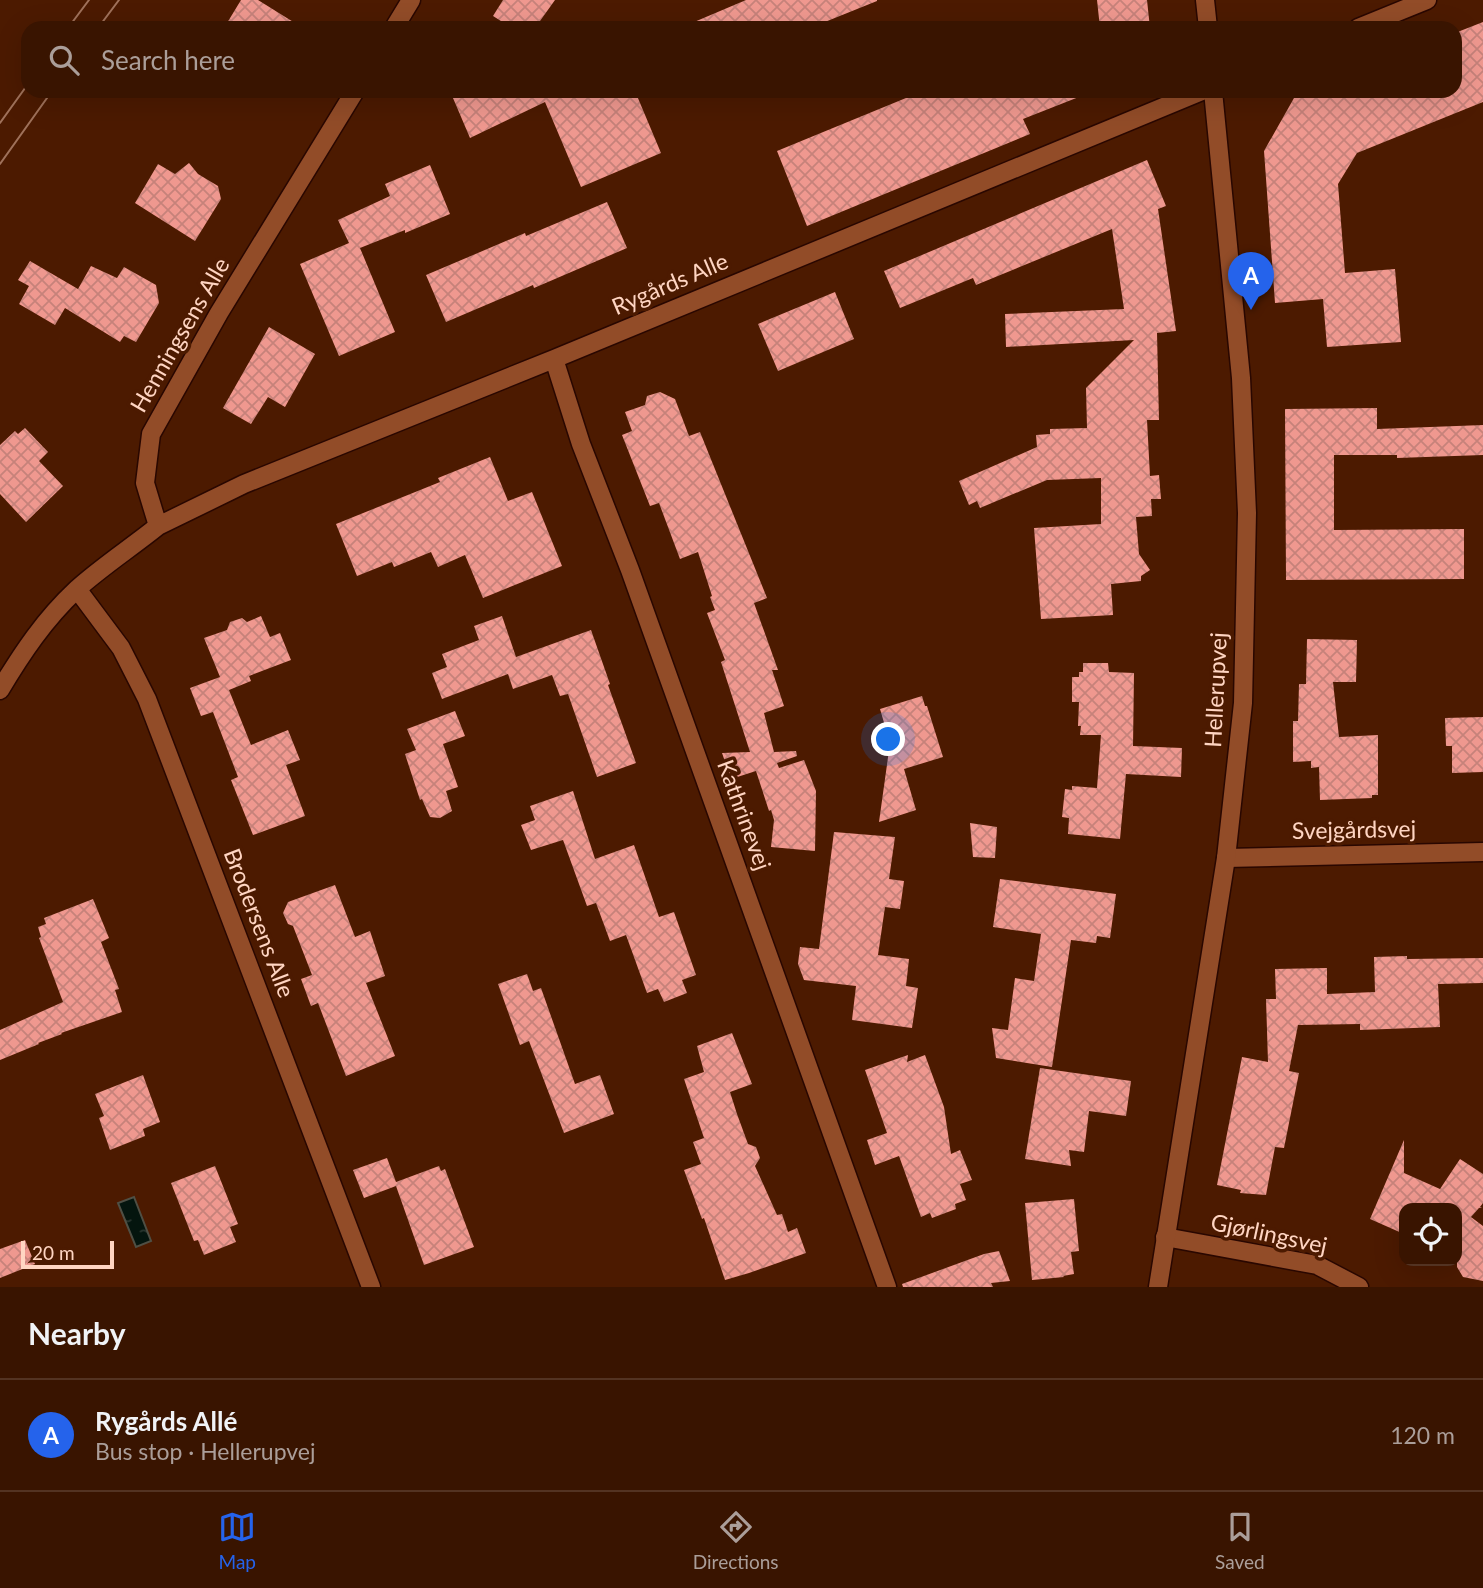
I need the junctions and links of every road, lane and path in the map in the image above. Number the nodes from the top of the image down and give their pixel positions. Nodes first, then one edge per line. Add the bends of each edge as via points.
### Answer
1 (411, 0) edge
2 (1205, 0) edge
3 (1427, 0) edge
4 (398, 21) edge
5 (1207, 21) edge
6 (1375, 21) edge
7 (351, 98) edge
8 (1185, 98) edge
9 (1214, 98) edge
10 (554, 359) junction
11 (158, 526) junction
12 (77, 589) junction
13 (0, 690) edge
14 (1483, 852) edge
15 (1226, 858) junction
16 (1166, 1237) junction
17 (371, 1287) edge
18 (887, 1287) edge
19 (1158, 1287) edge
20 (1359, 1287) edge

1 - 4 street
2 - 5 street
3 - 6 street
7 - 11 street, Henningsens Alle via 151,434 145,483
8 - 10 street, Rygårds Alle
9 - 15 street, Hellerupvej via 1241,379 1247,513 1243,704
10 - 11 street, Rygårds Alle via 244,484
10 - 18 street, Kathrinevej
11 - 12 street
12 - 13 street via 39,629
12 - 17 street, Brodersens Alle via 121,648 147,699
14 - 15 street, Svejgårdsvej
15 - 16 street, Hellerupvej
16 - 19 street, Hellerupvej
16 - 20 street, Gjørlingsvej via 1317,1265

